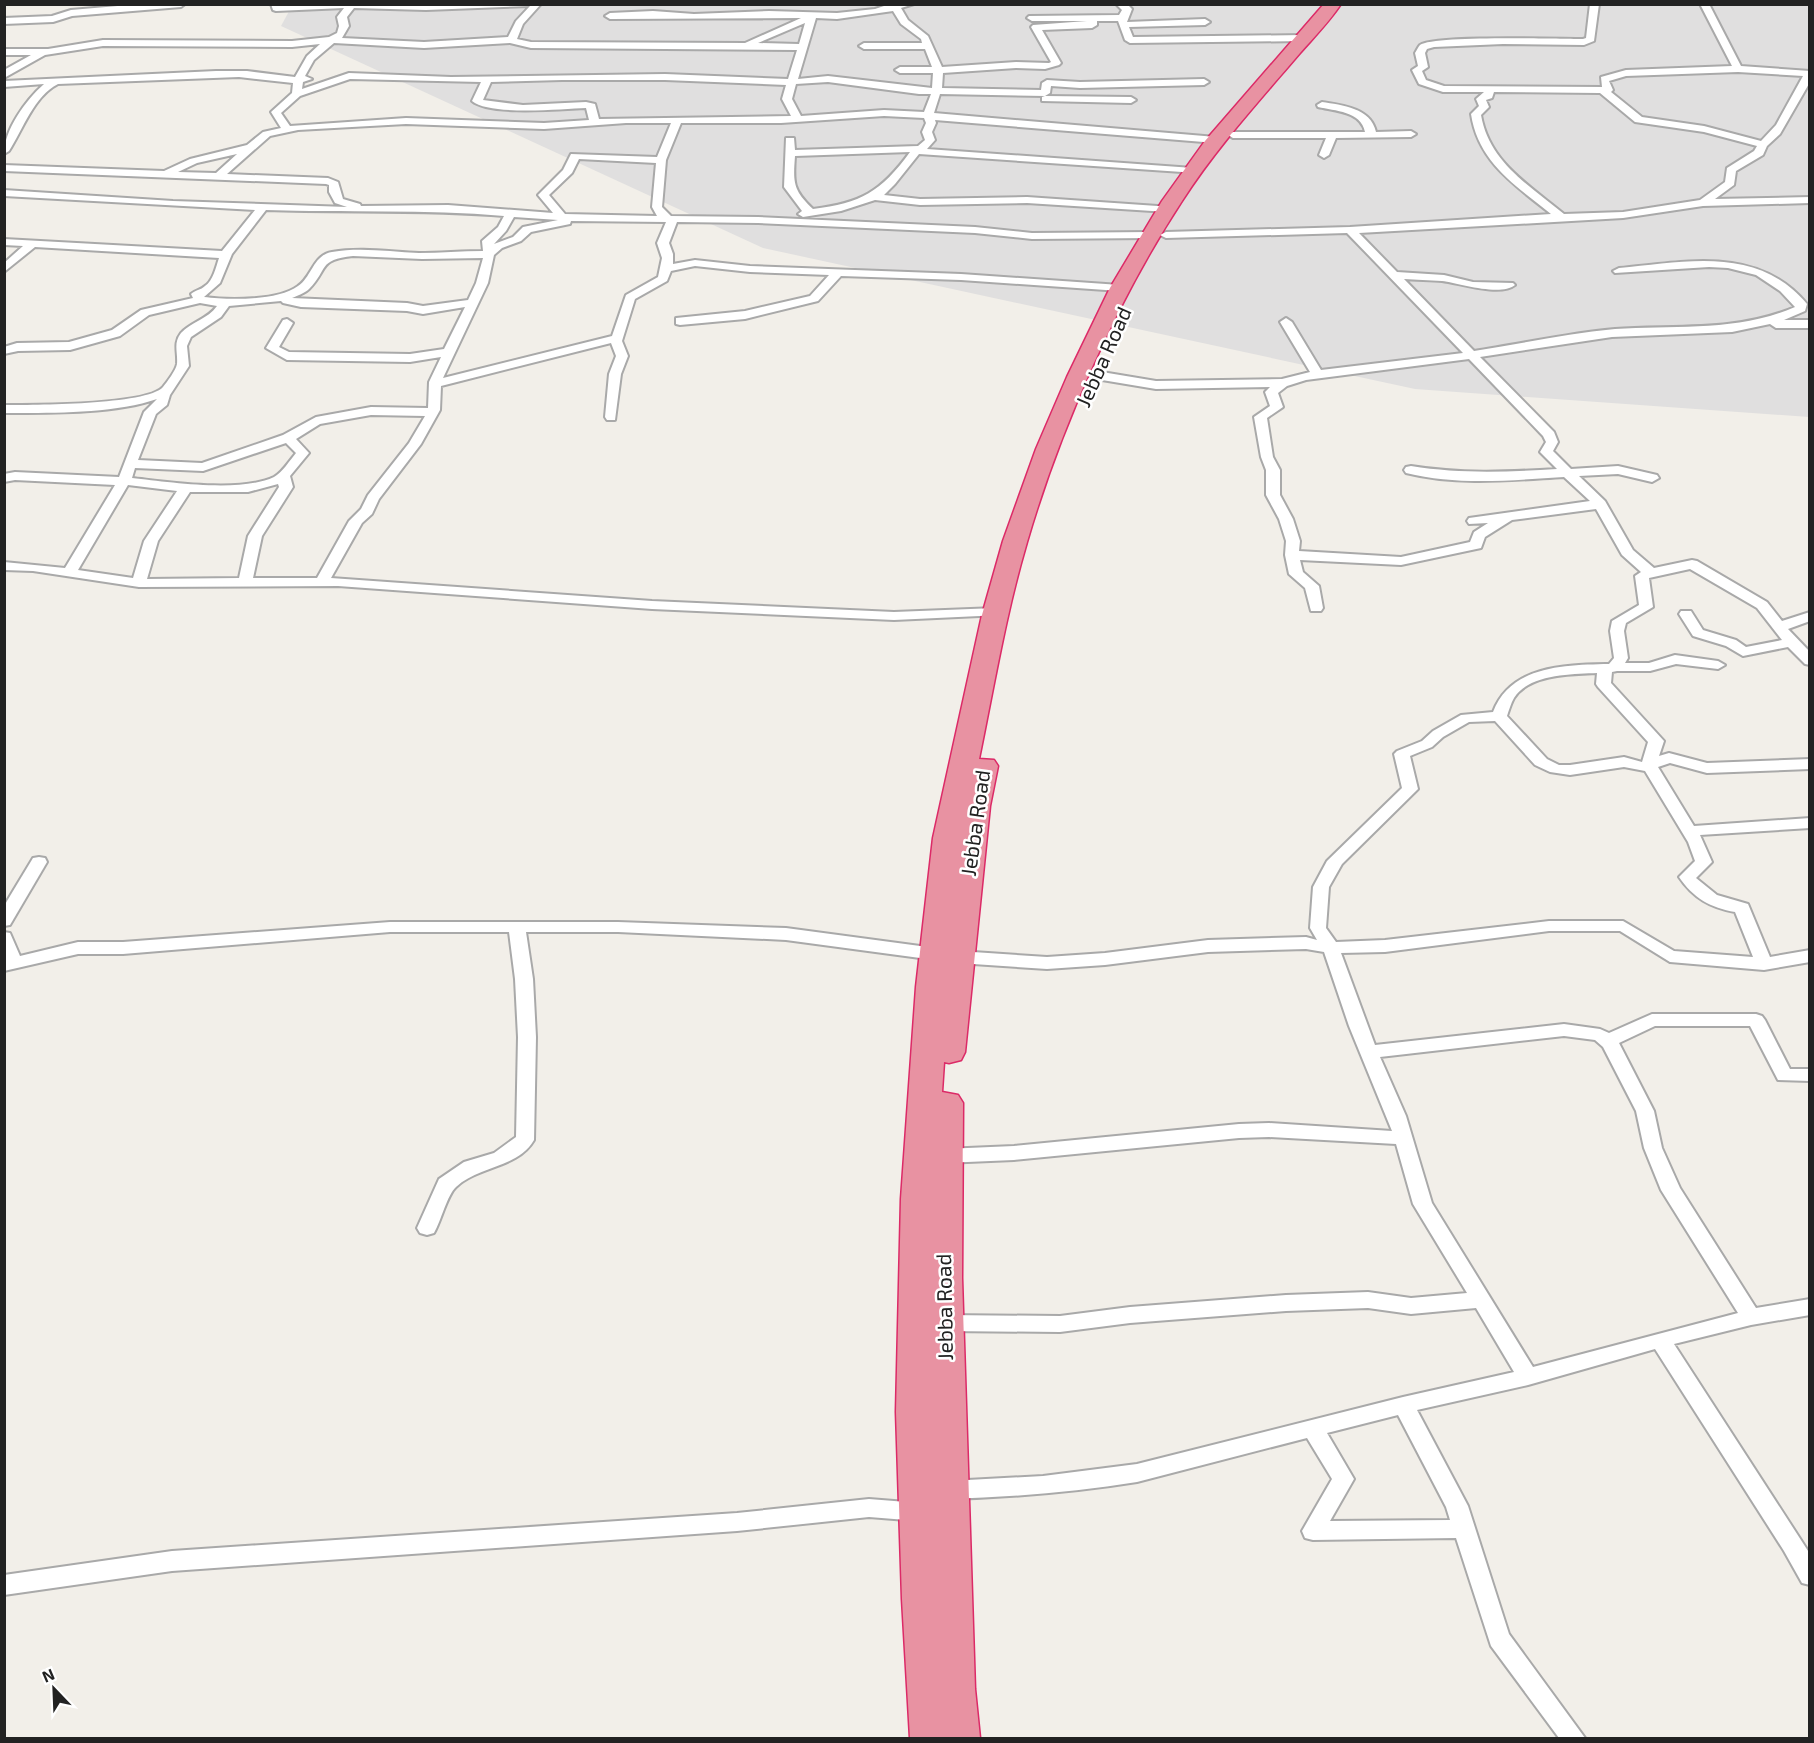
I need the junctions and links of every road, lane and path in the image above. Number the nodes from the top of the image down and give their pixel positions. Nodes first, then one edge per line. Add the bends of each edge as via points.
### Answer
1 (182, 4) edge
2 (275, 4) edge
3 (527, 4) edge
4 (537, 4) edge
5 (910, 4) edge
6 (1120, 4) edge
7 (1333, 4) edge
8 (1348, 4) edge
9 (1595, 4) edge
10 (1704, 4) edge
11 (349, 5) edge
12 (489, 5) edge
13 (894, 5) edge
14 (135, 7) edge
15 (70, 9) edge
16 (610, 16) dead end
17 (812, 16) junction
18 (1032, 18) dead end
19 (1092, 18) junction
20 (4, 21) edge
21 (1123, 21) junction
22 (1205, 22) dead end
23 (691, 31) junction
24 (60, 34) junction
25 (1304, 38) junction
26 (332, 40) junction
27 (512, 40) junction
28 (746, 46) junction
29 (864, 46) dead end
30 (928, 46) junction
31 (802, 47) junction
32 (4, 52) edge
33 (48, 52) junction
34 (938, 69) junction
35 (1738, 69) junction
36 (900, 70) dead end
37 (1809, 74) edge
38 (4, 75) edge
39 (349, 76) junction
40 (487, 79) junction
41 (56, 81) junction
42 (298, 81) junction
43 (791, 82) junction
44 (1204, 82) dead end
45 (4, 84) edge
46 (1489, 89) junction
47 (937, 90) junction
48 (1602, 90) junction
49 (297, 94) junction
50 (1131, 99) dead end
51 (1322, 105) dead end
52 (1045, 108) junction
53 (928, 116) junction
54 (798, 119) junction
55 (677, 120) junction
56 (594, 121) junction
57 (286, 129) junction
58 (1411, 134) dead end
59 (1332, 135) junction
60 (1371, 135) junction
61 (1225, 137) junction
62 (790, 140) dead end
63 (1761, 144) junction
64 (255, 145) junction
65 (4, 151) edge
66 (916, 151) junction
67 (790, 153) junction
68 (1324, 155) dead end
69 (661, 159) junction
70 (4, 168) edge
71 (1193, 171) junction
72 (166, 175) junction
73 (219, 178) junction
74 (4, 193) edge
75 (874, 197) junction
76 (1809, 200) edge
77 (1703, 203) junction
78 (263, 207) junction
79 (1168, 208) junction
80 (374, 210) junction
81 (511, 213) junction
82 (810, 213) junction
83 (566, 216) junction
84 (1561, 217) junction
85 (758, 220) junction
86 (672, 221) junction
87 (1350, 230) junction
88 (1159, 235) junction
89 (4, 242) edge
90 (31, 245) junction
91 (489, 254) junction
92 (226, 255) junction
93 (4, 269) edge
94 (665, 269) junction
95 (1619, 271) dead end
96 (836, 273) junction
97 (1394, 275) junction
98 (1509, 285) dead end
99 (1120, 288) junction
100 (285, 297) junction
101 (200, 300) junction
102 (225, 303) junction
103 (471, 303) junction
104 (680, 321) dead end
105 (1286, 322) dead end
106 (287, 323) dead end
107 (1763, 324) junction
108 (1809, 324) edge
109 (617, 338) junction
110 (4, 351) edge
111 (451, 351) junction
112 (1470, 356) junction
113 (1096, 375) junction
114 (1318, 375) junction
115 (1283, 383) junction
116 (435, 384) junction
117 (164, 393) junction
118 (4, 409) edge
119 (433, 412) junction
120 (611, 417) dead end
121 (288, 438) junction
122 (130, 464) junction
123 (1411, 470) dead end
124 (1566, 472) junction
125 (283, 476) junction
126 (4, 478) edge
127 (1652, 478) dead end
128 (124, 481) junction
129 (186, 488) junction
130 (1599, 504) junction
131 (1509, 516) junction
132 (1474, 521) dead end
133 (1292, 555) junction
134 (4, 566) edge
135 (69, 573) junction
136 (1651, 573) junction
137 (322, 582) junction
138 (138, 583) junction
139 (245, 584) junction
140 (1316, 608) dead end
141 (996, 612) junction
142 (1686, 614) dead end
143 (1809, 616) edge
144 (1779, 627) junction
145 (1791, 642) junction
146 (1809, 661) edge
147 (1718, 665) dead end
148 (1609, 667) junction
149 (1499, 716) junction
150 (1809, 764) edge
151 (1649, 765) junction
152 (1809, 823) edge
153 (1689, 831) junction
154 (39, 862) dead end
155 (4, 921) edge
156 (517, 927) junction
157 (4, 937) edge
158 (1331, 948) junction
159 (946, 955) junction
160 (1809, 956) edge
161 (9, 964) edge
162 (1764, 964) junction
163 (1608, 1041) junction
164 (1369, 1052) junction
165 (1809, 1075) edge
166 (1404, 1138) junction
167 (944, 1156) junction
168 (427, 1228) dead end
169 (1480, 1300) junction
170 (1809, 1307) edge
171 (1751, 1317) junction
172 (945, 1323) junction
173 (1660, 1340) junction
174 (1528, 1377) junction
175 (1403, 1405) junction
176 (1313, 1429) junction
177 (949, 1490) junction
178 (919, 1512) junction
179 (1464, 1528) junction
180 (1809, 1576) edge
181 (5, 1586) edge
182 (932, 1738) edge
183 (958, 1738) edge
184 (1574, 1738) edge

1 - 14 street
2 - 11 street via 276,8
3 - 12 street
4 - 27 street via 519,22
5 - 13 street
6 - 21 street via 1127,9
7 - 25 highway
8 - 61 highway, Jebba Road
9 - 46 street via 1590,40 1433,44 1420,53 1423,67 1417,70 1427,86
10 - 35 street
11 - 12 street
11 - 26 street via 342,17 341,34
13 - 17 street via 875,12
13 - 30 street via 904,22 925,38
14 - 15 street
15 - 24 street
16 - 23 street via 653,14
17 - 23 street via 769,14
17 - 28 street
17 - 31 street
18 - 19 street
19 - 21 street
19 - 34 street via 1092,25 1036,27 1056,63 1050,67 1011,64
20 - 24 street
21 - 22 street
21 - 25 street via 1130,40
23 - 27 street via 531,45
23 - 28 street
24 - 26 street via 103,43 292,44
24 - 33 street
25 - 61 highway
26 - 27 street via 424,45
26 - 42 street via 320,46
28 - 31 street
29 - 30 street
30 - 34 street
31 - 43 street
32 - 33 street
33 - 38 street via 27,59
34 - 36 street
34 - 47 street
35 - 37 street
35 - 48 street via 1626,73 1605,79 1608,90
37 - 63 street via 1776,134
39 - 40 street
39 - 42 street
39 - 49 street
40 - 43 street via 665,77
40 - 56 street via 477,100 482,103 523,108 586,105 591,106
41 - 42 street via 254,74
41 - 45 street
41 - 65 street via 48,83
42 - 49 street
43 - 47 street via 828,79
43 - 54 street via 787,99
44 - 52 street via 1047,83
46 - 48 street
46 - 84 street via 1489,96 1481,99 1484,107 1476,114 1481,140 1498,164
47 - 52 street
47 - 53 street
48 - 63 street via 1644,122 1704,129
49 - 57 street via 276,112
50 - 52 street
51 - 60 street via 1367,120
52 - 53 street
52 - 61 street
53 - 54 street via 884,112
53 - 66 street via 930,140
54 - 55 street
55 - 56 street
55 - 69 street
56 - 57 street via 544,126 406,122
57 - 64 street via 267,134
58 - 60 street
59 - 60 street
59 - 61 street
59 - 68 street
61 - 71 highway
61 - 88 highway, Jebba Road via 1180,210
62 - 67 street
63 - 77 street via 1759,153 1731,170 1730,183
64 - 72 street via 181,165
64 - 73 street
66 - 67 street
66 - 71 street
66 - 75 street via 900,174
67 - 82 street via 787,186
69 - 83 street via 575,156 568,171 543,195
69 - 86 street via 657,207
70 - 72 street
71 - 79 highway
72 - 73 street
73 - 80 street via 332,182 339,201
74 - 78 street
75 - 79 street via 920,202 1026,200
75 - 82 street via 861,205
76 - 77 street
77 - 84 street via 1633,214
78 - 80 street
78 - 92 street
79 - 88 highway
80 - 81 street via 448,208
81 - 83 street
81 - 91 street via 502,229 488,241
82 - 85 street
83 - 86 street
83 - 91 street via 567,222 527,229
84 - 87 street
85 - 86 street
85 - 88 street via 1032,236
86 - 94 street via 663,243 669,256
87 - 88 street
87 - 97 street
88 - 99 highway
88 - 113 highway, Jebba Road
89 - 90 street
90 - 92 street
90 - 93 street
91 - 100 street via 332,255 320,263 304,288
91 - 103 street via 482,283
92 - 101 street via 216,281 197,294
94 - 96 street via 695,264
94 - 109 street via 663,279 630,297
95 - 107 street via 1709,264 1760,272 1801,304 1801,309 1784,318
96 - 99 street
96 - 104 street via 814,299 745,315
97 - 98 street via 1473,285
97 - 112 street
99 - 141 highway via 1048,448 1015,541
100 - 102 street
100 - 103 street via 302,304 423,310
101 - 102 street
101 - 110 street via 145,312 116,333 70,346 17,347
102 - 117 street via 217,315 186,335 181,346 183,366
103 - 111 street
105 - 114 street
106 - 111 street via 272,348 287,356 410,358
107 - 108 street
107 - 112 street via 1724,330 1613,333
109 - 116 street
109 - 120 street via 622,356 615,374
111 - 116 street
112 - 114 street
112 - 124 street via 1549,435 1552,442 1546,452
113 - 115 street via 1156,385
113 - 159 highway, Jebba Road via 1036,531 1025,573
114 - 115 street
115 - 133 street via 1271,392 1277,407 1260,417 1259,424 1273,470 1273,495 1293,541
116 - 119 street
117 - 118 street via 140,401
117 - 122 street via 164,402 150,412
119 - 121 street via 371,411 316,421
119 - 137 street via 415,444 357,521
121 - 122 street via 203,466
121 - 125 street via 303,453
122 - 128 street
123 - 124 street via 1487,477
124 - 127 street via 1618,470
124 - 130 street
125 - 129 street via 248,488
125 - 139 street via 286,487 255,536
126 - 128 street
128 - 129 street
128 - 135 street
129 - 138 street via 151,541
130 - 131 street
130 - 136 street via 1627,552
131 - 132 street
131 - 133 street via 1479,536 1476,545 1401,561
133 - 140 street via 1296,574 1312,586
134 - 135 street
135 - 138 street
136 - 144 street via 1692,564 1762,605
136 - 148 street via 1642,576 1646,607 1619,621 1621,658
137 - 139 street
137 - 141 street via 894,616
138 - 139 street
141 - 159 highway via 948,838
142 - 145 street via 1698,633 1731,643 1743,652
143 - 144 street
144 - 145 street
145 - 146 street
147 - 148 street via 1675,659 1650,667
148 - 149 street via 1572,670 1526,683 1510,692
148 - 151 street via 1603,684 1625,702 1656,741
149 - 151 street via 1541,762 1556,769 1624,762
149 - 158 street via 1467,718 1427,744 1402,754 1410,789 1335,861 1321,887 1318,928
150 - 151 street via 1707,768 1669,758
151 - 153 street
152 - 153 street
153 - 162 street via 1704,862 1687,877 1724,907 1742,908
154 - 155 street
156 - 159 street via 786,934
156 - 161 street via 390,927 123,948 78,948
156 - 168 street via 527,1037 525,1140 501,1158 471,1167 446,1184
157 - 161 street
158 - 159 street via 1306,943 1208,946 1047,963
158 - 162 street via 1385,946 1550,926 1623,926 1670,956
158 - 164 street
159 - 167 highway, Jebba Road via 951,1018
159 - 178 highway via 919,1199 915,1412
160 - 162 street
163 - 164 street via 1600,1035 1564,1030
163 - 165 street via 1652,1020 1756,1020 1784,1076
163 - 171 street via 1645,1110 1653,1148 1671,1190
164 - 166 street
166 - 167 street via 1239,1131
166 - 169 street via 1423,1204
167 - 172 highway, Jebba Road
169 - 172 street via 1411,1306 1368,1300 1286,1303 1060,1324
169 - 174 street
170 - 171 street
171 - 173 street
172 - 177 highway, Jebba Road
173 - 174 street
173 - 180 street
174 - 175 street
175 - 176 street
175 - 179 street via 1457,1506
176 - 177 street via 1099,1480
176 - 179 street via 1343,1479 1313,1532
177 - 183 highway, Jebba Road
178 - 181 street via 869,1508 737,1522 172,1561
178 - 182 highway
179 - 184 street via 1499,1639

